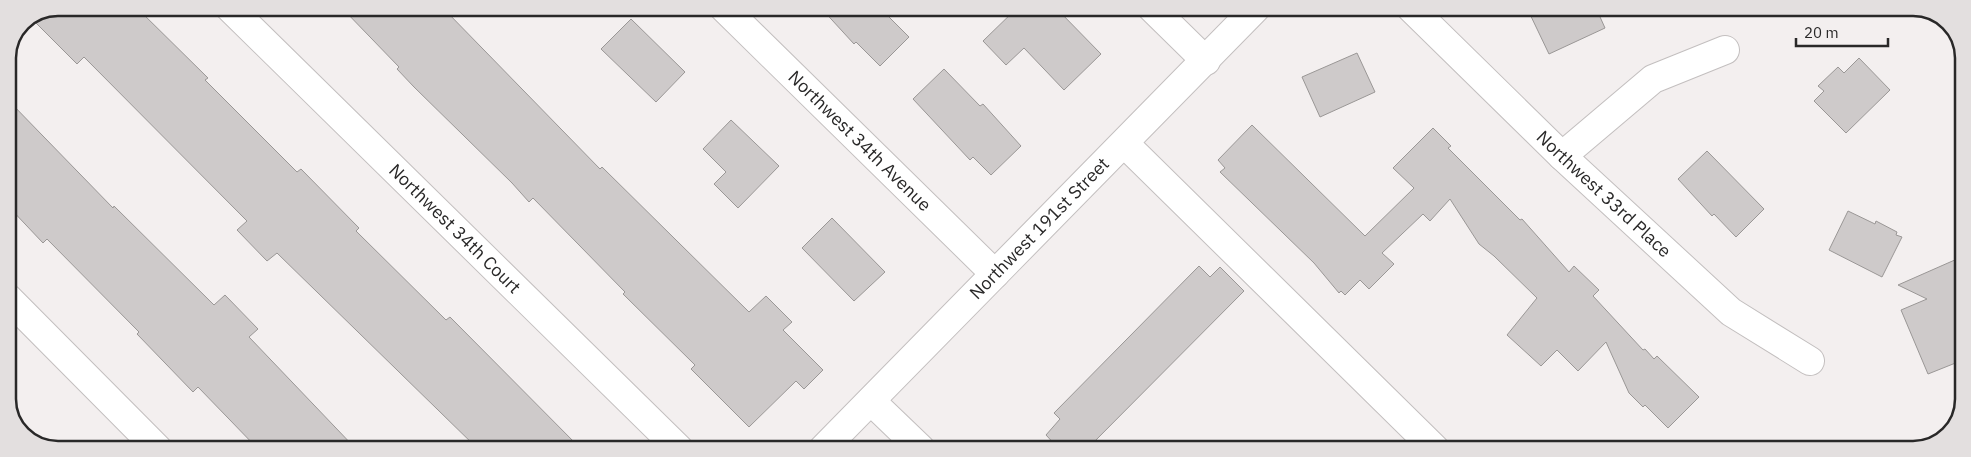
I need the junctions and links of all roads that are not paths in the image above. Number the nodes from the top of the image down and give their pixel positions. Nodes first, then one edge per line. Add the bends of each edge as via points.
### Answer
1 (238, 16) edge
2 (732, 16) edge
3 (1160, 16) edge
4 (1248, 16) edge
5 (1420, 16) edge
6 (1725, 50) dead end
7 (1206, 61) junction
8 (1125, 144) junction
9 (1562, 156) junction
10 (995, 274) junction
11 (16, 306) edge
12 (1810, 361) dead end
13 (871, 401) junction
14 (151, 441) edge
15 (671, 441) edge
16 (831, 441) edge
17 (913, 441) edge
18 (1428, 441) edge

1 - 15 street, Northwest 34th Court
2 - 10 street, Northwest 34th Avenue
3 - 7 street
4 - 7 street, Northwest 191st Street
5 - 9 street, Northwest 33rd Place
6 - 9 street via 1653,79
7 - 8 street, Northwest 191st Street
8 - 10 street, Northwest 191st Street
8 - 18 street
9 - 12 street, Northwest 33rd Place via 1731,312
10 - 13 street, Northwest 191st Street
11 - 14 street
13 - 16 street, Northwest 191st Street
13 - 17 street

